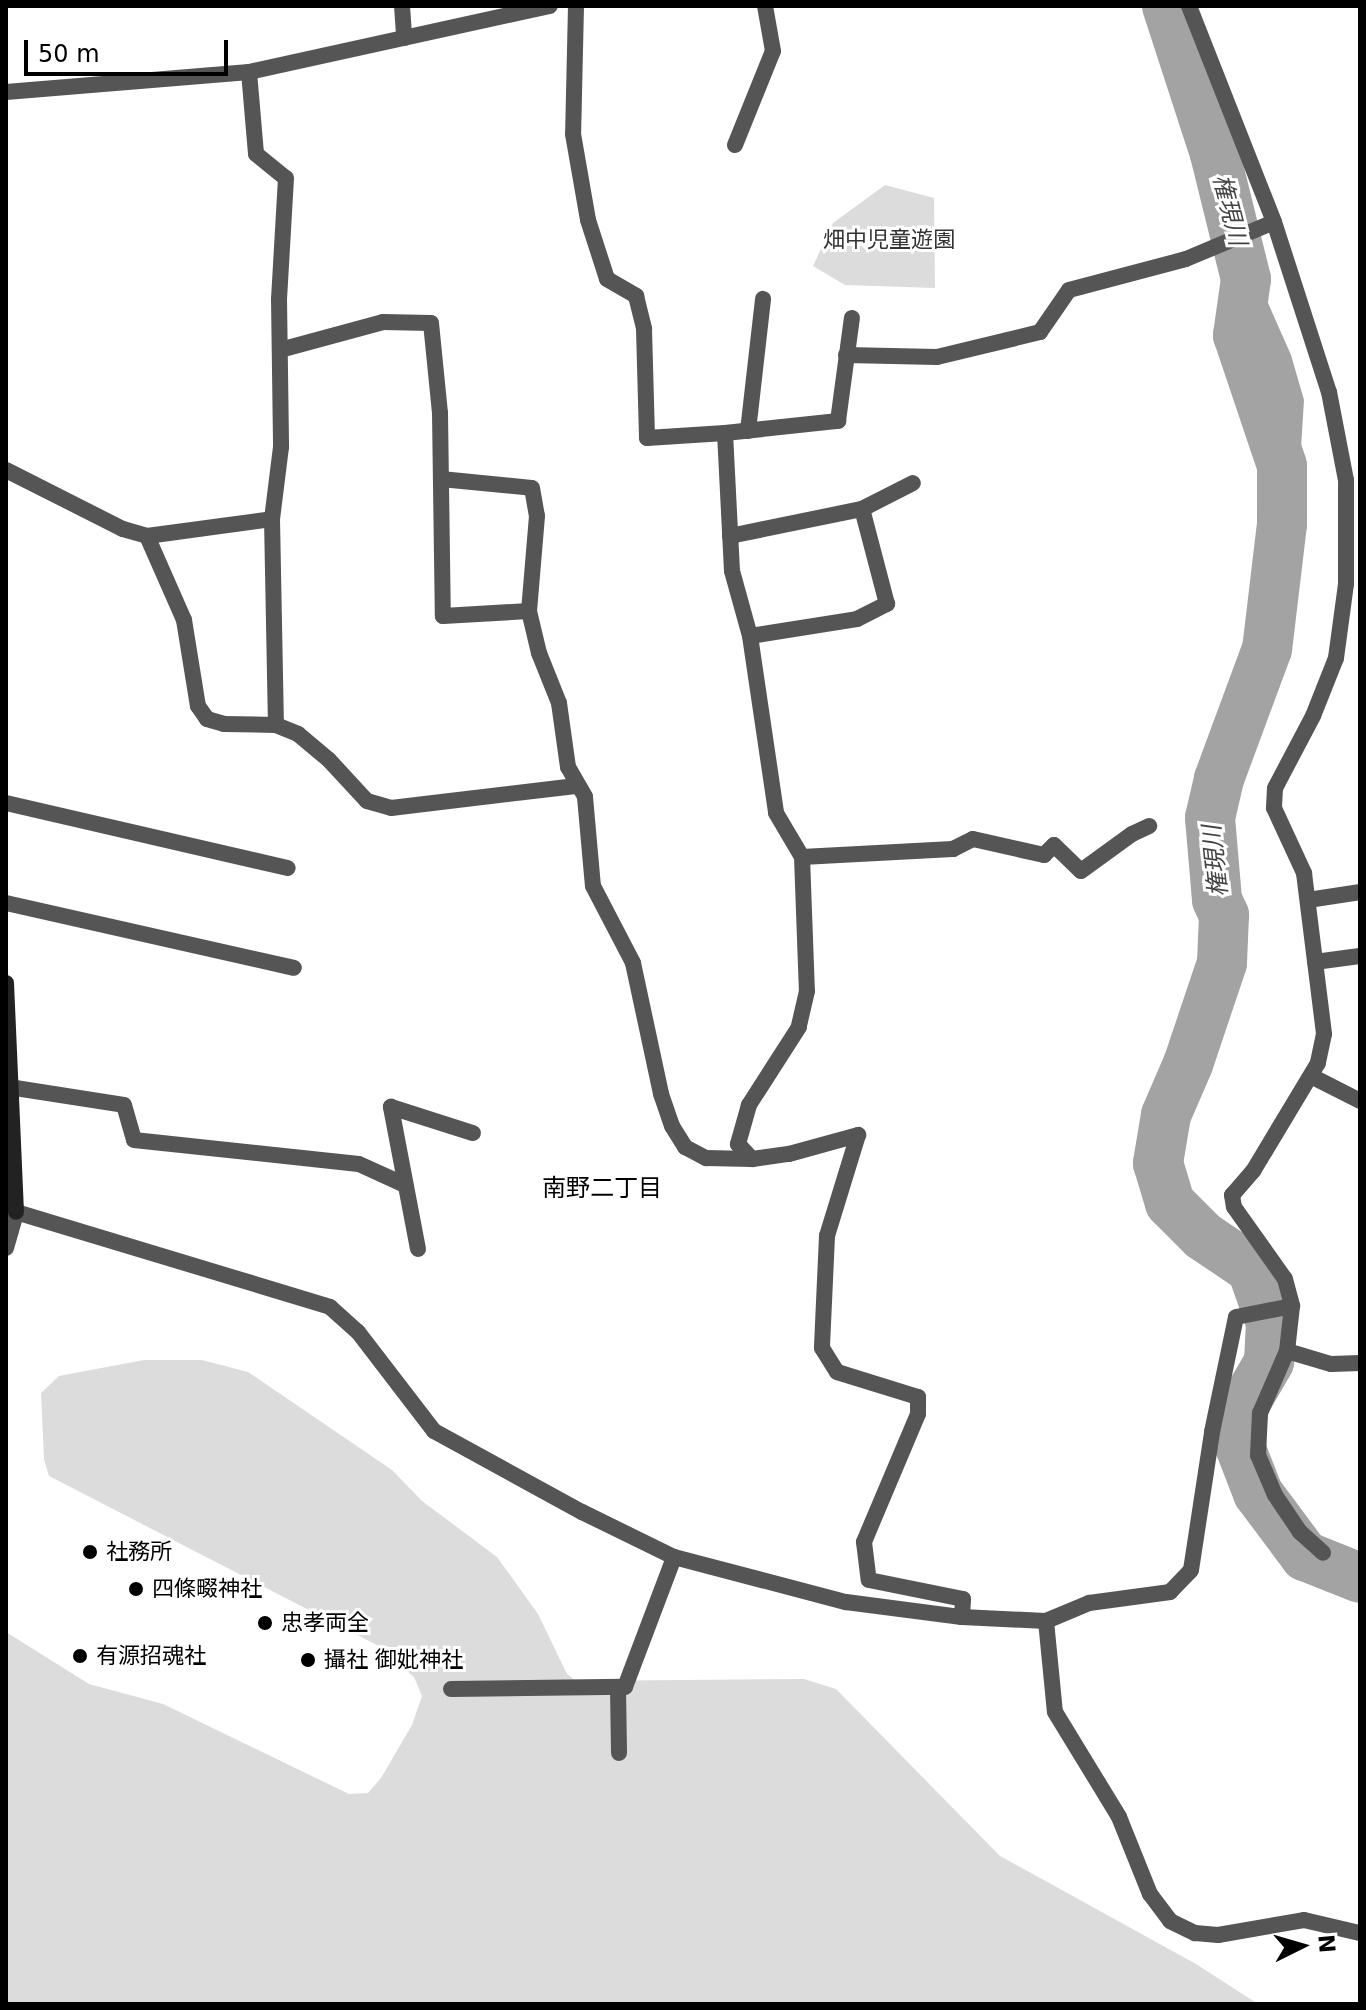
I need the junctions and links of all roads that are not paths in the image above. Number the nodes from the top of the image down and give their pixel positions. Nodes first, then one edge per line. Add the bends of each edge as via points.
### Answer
1 (402, 6) edge
2 (550, 6) edge
3 (576, 6) edge
4 (765, 6) edge
5 (1189, 6) edge
6 (519, 9) edge
7 (404, 38) junction
8 (249, 72) junction
9 (6, 92) edge
10 (735, 145) dead end
11 (1274, 222) junction
12 (763, 299) dead end
13 (852, 318) dead end
14 (280, 350) junction
15 (846, 355) junction
16 (748, 431) junction
17 (725, 433) junction
18 (6, 470) edge
19 (441, 479) junction
20 (1353, 480) edge
21 (913, 483) dead end
22 (862, 509) junction
23 (272, 519) junction
24 (147, 536) junction
25 (730, 536) junction
26 (529, 611) junction
27 (750, 636) junction
28 (276, 725) junction
29 (576, 786) junction
30 (6, 803) edge
31 (1149, 826) dead end
32 (802, 857) junction
33 (288, 868) dead end
34 (1360, 892) edge
35 (1308, 900) junction
36 (6, 903) edge
37 (1360, 956) edge
38 (1315, 962) junction
39 (294, 968) dead end
40 (6, 983) edge
41 (1311, 1076) junction
42 (9, 1087) junction
43 (1360, 1101) edge
44 (473, 1133) dead end
45 (752, 1159) junction
46 (405, 1185) junction
47 (16, 1212) junction
48 (6, 1248) edge
49 (418, 1249) dead end
50 (1284, 1308) junction
51 (1287, 1351) junction
52 (1360, 1363) edge
53 (1323, 1553) dead end
54 (674, 1557) junction
55 (962, 1617) junction
56 (1046, 1621) junction
57 (618, 1688) junction
58 (451, 1689) dead end
59 (619, 1753) dead end
60 (1360, 1933) edge

1 - 7 street
2 - 6 street
3 - 17 street via 573,134 588,220 607,279 636,296 644,329 647,438
4 - 10 street via 773,51
5 - 11 street
6 - 7 street
7 - 8 street
8 - 9 street
8 - 14 street via 256,154 286,178
11 - 15 street via 1186,259 1069,290 1040,332 937,357
11 - 20 street
12 - 16 street
13 - 15 street
14 - 19 street via 383,322 431,323
14 - 23 street via 281,447
15 - 16 street via 838,421
16 - 17 street
17 - 25 street
18 - 24 street
19 - 26 street via 532,488 537,516
19 - 26 street via 443,616
20 - 35 street via 1336,658 1275,788 1274,808 1304,873
21 - 22 street
22 - 25 street
22 - 27 street via 887,604 857,619
23 - 24 street
23 - 28 street
24 - 28 street via 184,620 198,706 207,719 224,724
25 - 27 street via 732,571
26 - 29 street via 559,703 568,767
27 - 32 street via 776,813
28 - 29 street via 298,734 367,801 391,808
29 - 45 street via 585,797 593,886 633,963 672,1126 685,1147 706,1158
30 - 33 street
31 - 32 street via 1081,871 1054,845 1044,855 973,839 953,849
32 - 45 street via 807,991 799,1027 749,1105 738,1144
34 - 35 street
35 - 38 street
36 - 39 street
37 - 38 street
38 - 41 street via 1324,1034
40 - 42 street
41 - 43 street
41 - 50 street via 1253,1171 1232,1195 1234,1207 1285,1279
42 - 46 street via 124,1105 134,1140 359,1164
42 - 47 street
44 - 46 street via 391,1107
45 - 55 street via 858,1135 827,1236 822,1348 837,1372 918,1397 918,1414 864,1542 869,1580 963,1599
46 - 49 street
47 - 48 street
47 - 54 street via 330,1307 358,1332 434,1431
50 - 51 street
50 - 56 street via 1236,1317 1191,1570 1170,1592 1089,1603
51 - 52 street via 1331,1364
51 - 53 street via 1260,1413 1258,1455 1275,1495 1300,1532
54 - 55 street via 846,1602
54 - 57 street via 625,1687
55 - 56 street
56 - 60 street via 1055,1712 1119,1817 1150,1894 1170,1921 1195,1933 1218,1935 1304,1920
57 - 58 street
57 - 59 street

